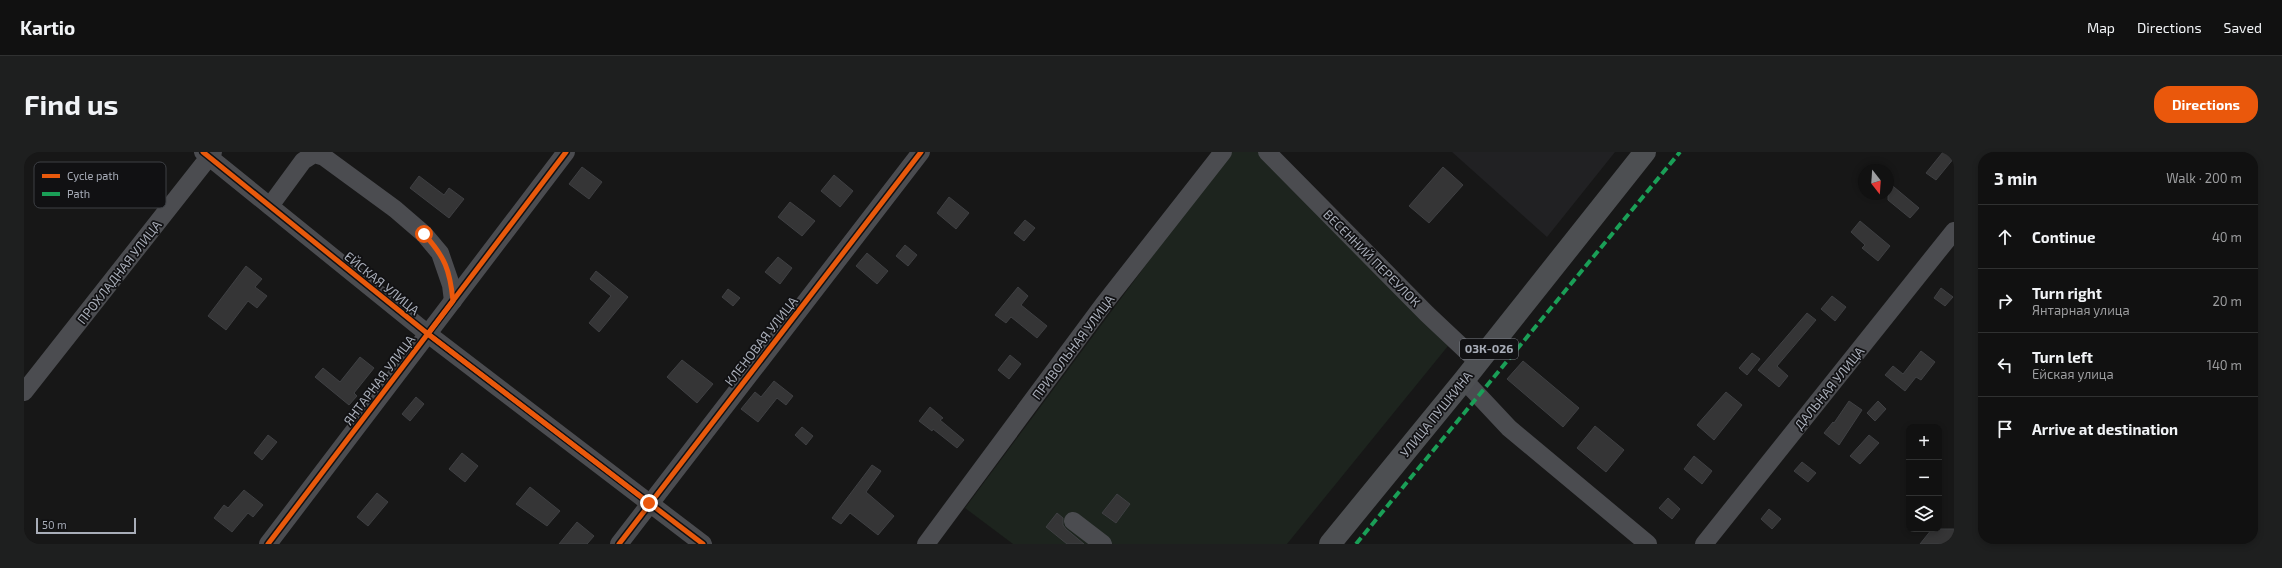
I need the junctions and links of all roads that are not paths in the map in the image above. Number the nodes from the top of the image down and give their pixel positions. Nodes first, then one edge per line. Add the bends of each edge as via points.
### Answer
1 (566, 152) edge
2 (921, 152) edge
3 (1223, 152) edge
4 (1267, 152) edge
5 (1645, 152) edge
6 (209, 154) edge
7 (270, 206) junction
8 (1954, 231) edge
9 (453, 301) junction
10 (428, 334) junction
11 (1478, 362) junction
12 (1464, 380) junction
13 (24, 392) edge
14 (649, 503) junction
15 (1073, 520) dead end
16 (268, 544) edge
17 (619, 544) edge
18 (703, 544) edge
19 (926, 544) edge
20 (1103, 544) edge
21 (1330, 544) edge
22 (1648, 544) edge
23 (1704, 544) edge

1 - 9 street, ЯНТАРНАЯ УЛИЦА
2 - 14 street, КЛЕНОВАЯ УЛИЦА
3 - 19 street, ПРИВОЛЬНАЯ УЛИЦА via 1104,305
4 - 11 street, ВЕСЕННИЙ ПЕРЕУЛОК
5 - 11 main road, УЛИЦА ПУШКИНА / 03К-026
6 - 7 street, ЕЙСКАЯ УЛИЦА
6 - 13 street, ПРОХЛАДНАЯ УЛИЦА
7 - 9 street via 303,161 314,154 324,157 395,209 424,234 440,253 451,285
7 - 10 street, ЕЙСКАЯ УЛИЦА
8 - 23 street, ДАЛЬНАЯ УЛИЦА
9 - 10 street, ЯНТАРНАЯ УЛИЦА
10 - 14 street, ЕЙСКАЯ УЛИЦА
10 - 16 street, ЯНТАРНАЯ УЛИЦА
11 - 12 main road, УЛИЦА ПУШКИНА / 03К-026
12 - 21 main road, УЛИЦА ПУШКИНА / 03К-026
12 - 22 street via 1509,428
14 - 17 street, КЛЕНОВАЯ УЛИЦА
14 - 18 street, ЕЙСКАЯ УЛИЦА
15 - 20 street

